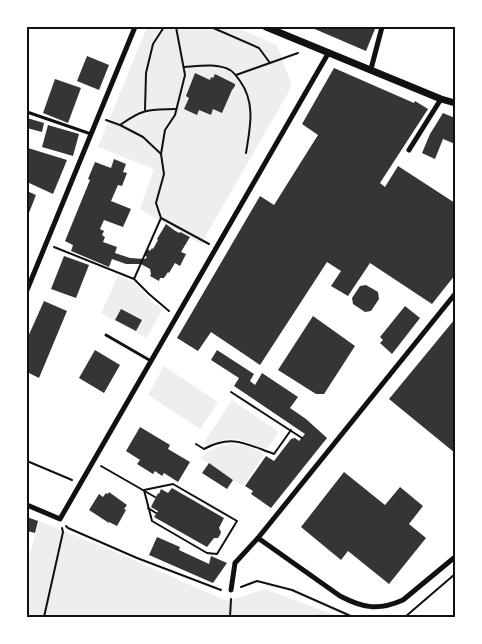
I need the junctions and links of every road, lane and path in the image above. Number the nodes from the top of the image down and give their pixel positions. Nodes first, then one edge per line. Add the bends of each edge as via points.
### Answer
1 (135, 27) edge
2 (164, 27) edge
3 (176, 27) edge
4 (211, 27) edge
5 (266, 27) edge
6 (382, 27) edge
7 (286, 31) edge
8 (303, 42) junction
9 (329, 52) junction
10 (270, 63) junction
11 (184, 68) junction
12 (371, 69) junction
13 (236, 75) junction
14 (441, 99) junction
15 (455, 103) edge
16 (176, 109) junction
17 (145, 110) junction
18 (27, 112) edge
19 (98, 117) junction
20 (120, 125) junction
21 (91, 134) junction
22 (410, 150) dead end
23 (246, 153) dead end
24 (161, 154) junction
25 (161, 218) junction
26 (46, 244) junction
27 (216, 248) junction
28 (29, 278) edge
29 (134, 279) junction
30 (27, 290) edge
31 (455, 294) edge
32 (176, 317) junction
33 (106, 335) dead end
34 (151, 361) junction
35 (231, 392) dead end
36 (291, 430) junction
37 (302, 438) dead end
38 (196, 444) dead end
39 (27, 461) edge
40 (93, 461) junction
41 (80, 483) junction
42 (144, 490) junction
43 (155, 497) dead end
44 (27, 506) edge
45 (148, 508) junction
46 (156, 513) dead end
47 (60, 519) junction
48 (258, 538) junction
49 (455, 557) edge
50 (455, 574) edge
51 (231, 590) junction
52 (44, 617) edge
53 (230, 617) edge
54 (353, 617) edge
55 (405, 617) edge

1 - 19 street
2 - 17 path via 153,44 146,73
3 - 11 path
4 - 10 path via 259,48
5 - 7 street
6 - 12 street
7 - 8 street
8 - 9 street
8 - 10 path via 298,53
9 - 12 street
9 - 27 street
10 - 13 path
11 - 13 path via 218,66
11 - 16 path
12 - 14 street
13 - 23 path via 249,99 251,114
14 - 15 street
14 - 22 street
16 - 17 path
16 - 24 path via 165,130
17 - 20 path
18 - 21 lane
19 - 20 path
19 - 21 street
20 - 24 path via 143,137
21 - 26 street
24 - 25 path via 164,174 156,203
25 - 27 path
25 - 29 path
26 - 28 street
26 - 29 path
27 - 32 street
28 - 30 street
29 - 32 path
31 - 48 street
32 - 34 street
33 - 34 lane
34 - 40 street
35 - 36 path
36 - 37 path
36 - 38 path via 274,454 237,441 204,449
39 - 41 path
40 - 41 street
40 - 42 path
41 - 47 street
42 - 43 path
42 - 45 path
42 - 45 path via 173,484 237,521 217,554 207,553 152,521
44 - 47 street
45 - 46 path
47 - 51 path via 68,528 138,558
47 - 52 path via 63,532
48 - 49 street via 340,596 369,608 403,600
48 - 51 street via 235,563
50 - 55 path
51 - 53 path
51 - 54 path via 257,581 292,590

